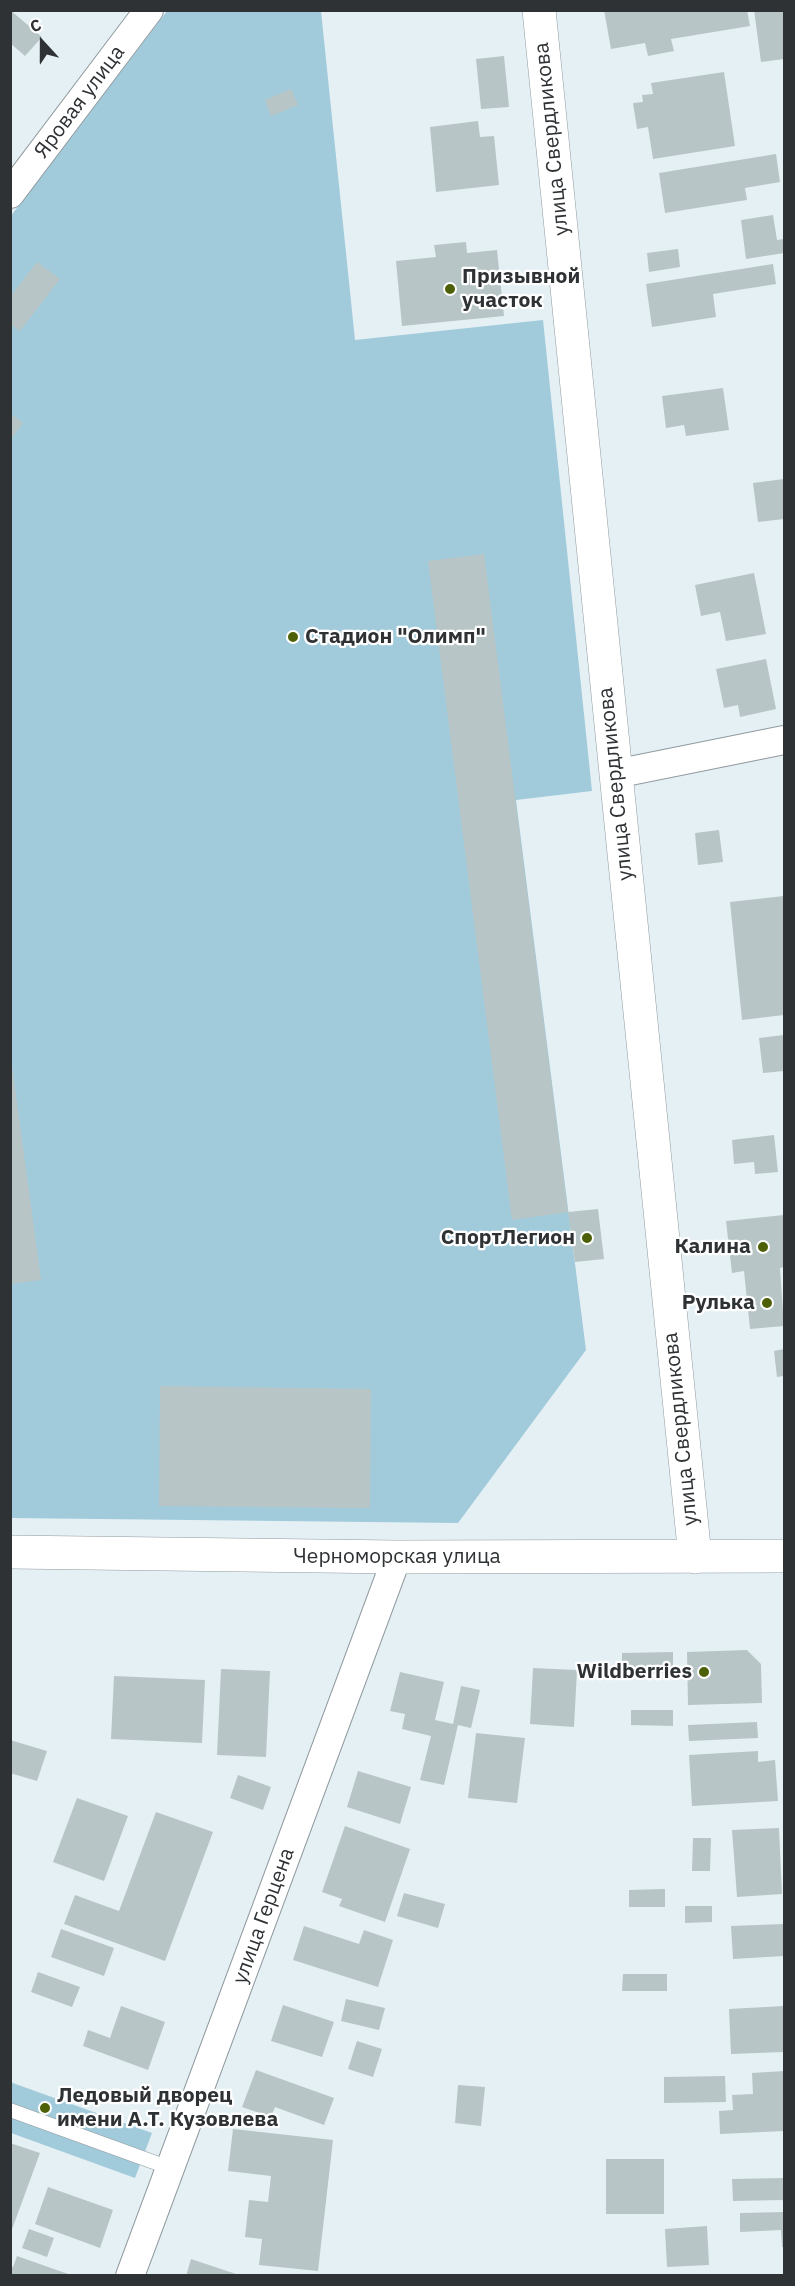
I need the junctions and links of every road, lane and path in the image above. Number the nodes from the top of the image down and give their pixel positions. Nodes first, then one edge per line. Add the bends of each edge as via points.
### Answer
1 (149, 10) edge
2 (540, 10) edge
3 (10, 194) edge
4 (784, 740) edge
5 (615, 774) junction
6 (10, 1552) edge
7 (784, 1556) edge
8 (398, 1557) junction
9 (694, 1557) junction
10 (10, 2110) edge
11 (170, 2168) junction
12 (130, 2276) edge

1 - 3 street, Яровая улица
2 - 5 street, улица Свердликова
4 - 5 street
5 - 9 street, улица Свердликова
6 - 8 street, Черноморская улица
7 - 9 street, Черноморская улица
8 - 9 street, Черноморская улица
8 - 11 street, улица Герцена
10 - 11 lane
11 - 12 street, улица Герцена

